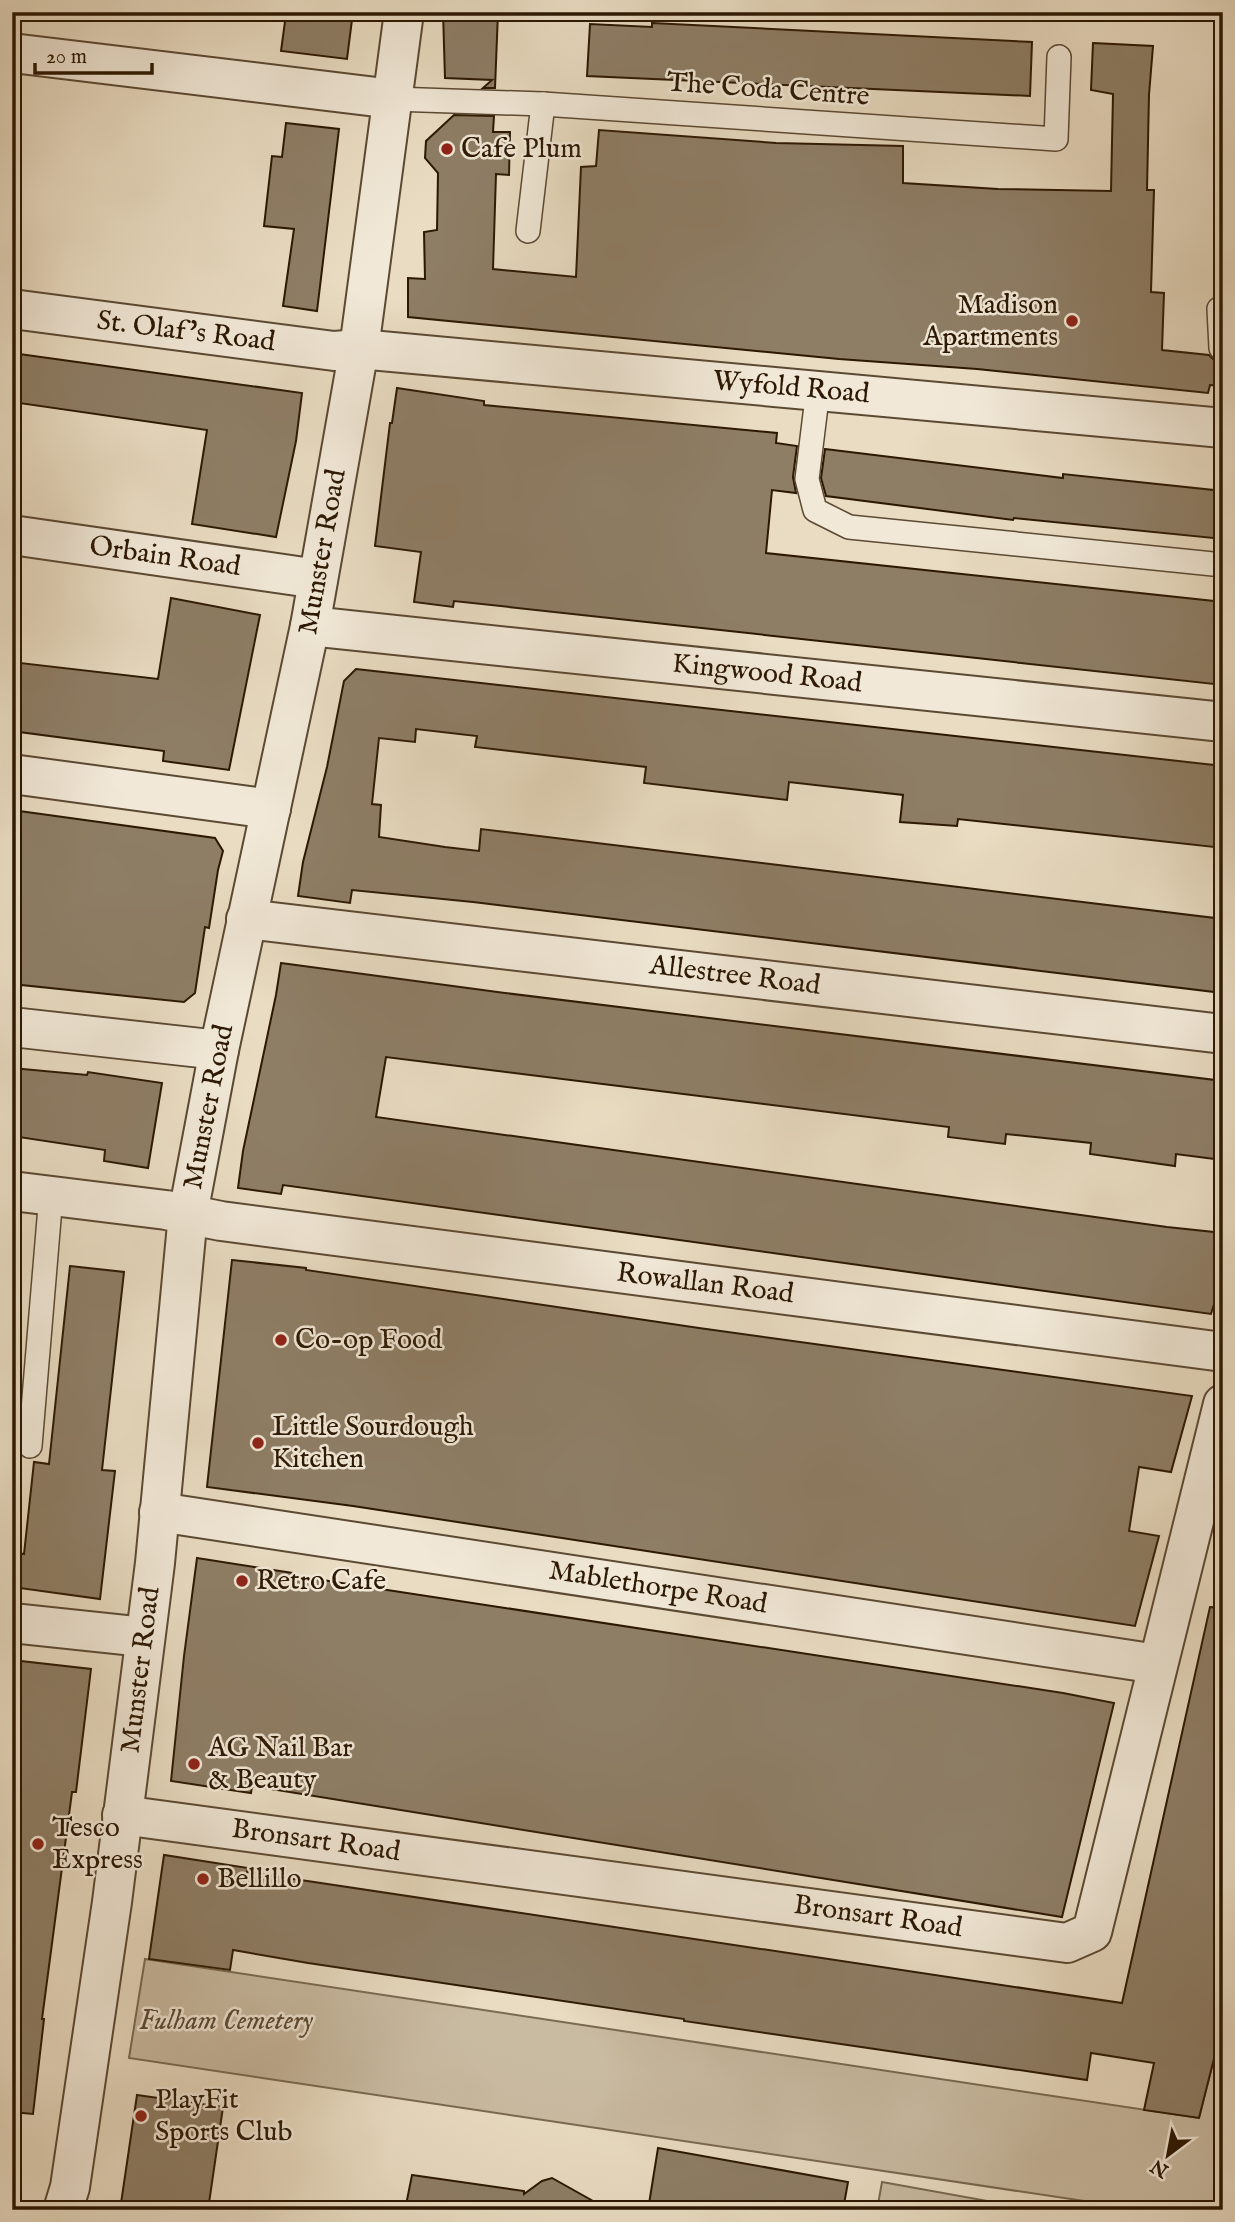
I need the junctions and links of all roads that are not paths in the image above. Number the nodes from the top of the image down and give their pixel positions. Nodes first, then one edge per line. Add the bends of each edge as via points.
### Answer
1 (404, 12) edge
2 (12, 53) edge
3 (1059, 57) dead end
4 (393, 99) junction
5 (543, 104) junction
6 (528, 231) dead end
7 (12, 309) edge
8 (1219, 309) dead end
9 (1221, 348) dead end
10 (359, 349) junction
11 (818, 390) junction
12 (1220, 421) edge
13 (12, 534) edge
14 (1223, 565) edge
15 (318, 579) junction
16 (310, 626) junction
17 (1223, 722) edge
18 (12, 774) edge
19 (271, 809) junction
20 (246, 919) junction
21 (12, 1027) edge
22 (1223, 1034) edge
23 (219, 1050) junction
24 (12, 1191) edge
25 (51, 1195) junction
26 (188, 1214) junction
27 (1223, 1352) edge
28 (1223, 1404) edge
29 (30, 1447) dead end
30 (159, 1512) junction
31 (12, 1623) edge
32 (144, 1637) junction
33 (1157, 1664) junction
34 (122, 1815) junction
35 (63, 2210) edge

1 - 4 street, Munster Road
2 - 4 street
3 - 5 lane, The Coda Centre via 1056,139
4 - 5 lane, The Coda Centre
4 - 10 street, Munster Road
5 - 6 lane
7 - 10 street, St. Olaf's Road via 325,350
8 - 9 lane
10 - 11 street, Wyfold Road
10 - 15 street, Munster Road
11 - 12 street, Wyfold Road
11 - 14 lane via 807,479 815,510 849,527
13 - 15 street, Orbain Road
15 - 16 street, Munster Road
16 - 17 street, Kingwood Road
16 - 19 street, Munster Road
18 - 19 street
19 - 20 street, Munster Road
20 - 22 street, Allestree Road
20 - 23 street, Munster Road
21 - 23 street
23 - 26 street, Munster Road
24 - 25 street, Rowallan Road
25 - 26 street, Rowallan Road
25 - 29 lane
26 - 27 street, Rowallan Road
26 - 30 street, Munster Road
28 - 33 street, Bronsart Road
30 - 32 street, Munster Road
30 - 33 street, Mablethorpe Road
31 - 32 street
32 - 34 street, Munster Road
33 - 34 street, Bronsart Road via 1092,1932 1068,1943
34 - 35 street, Munster Road

